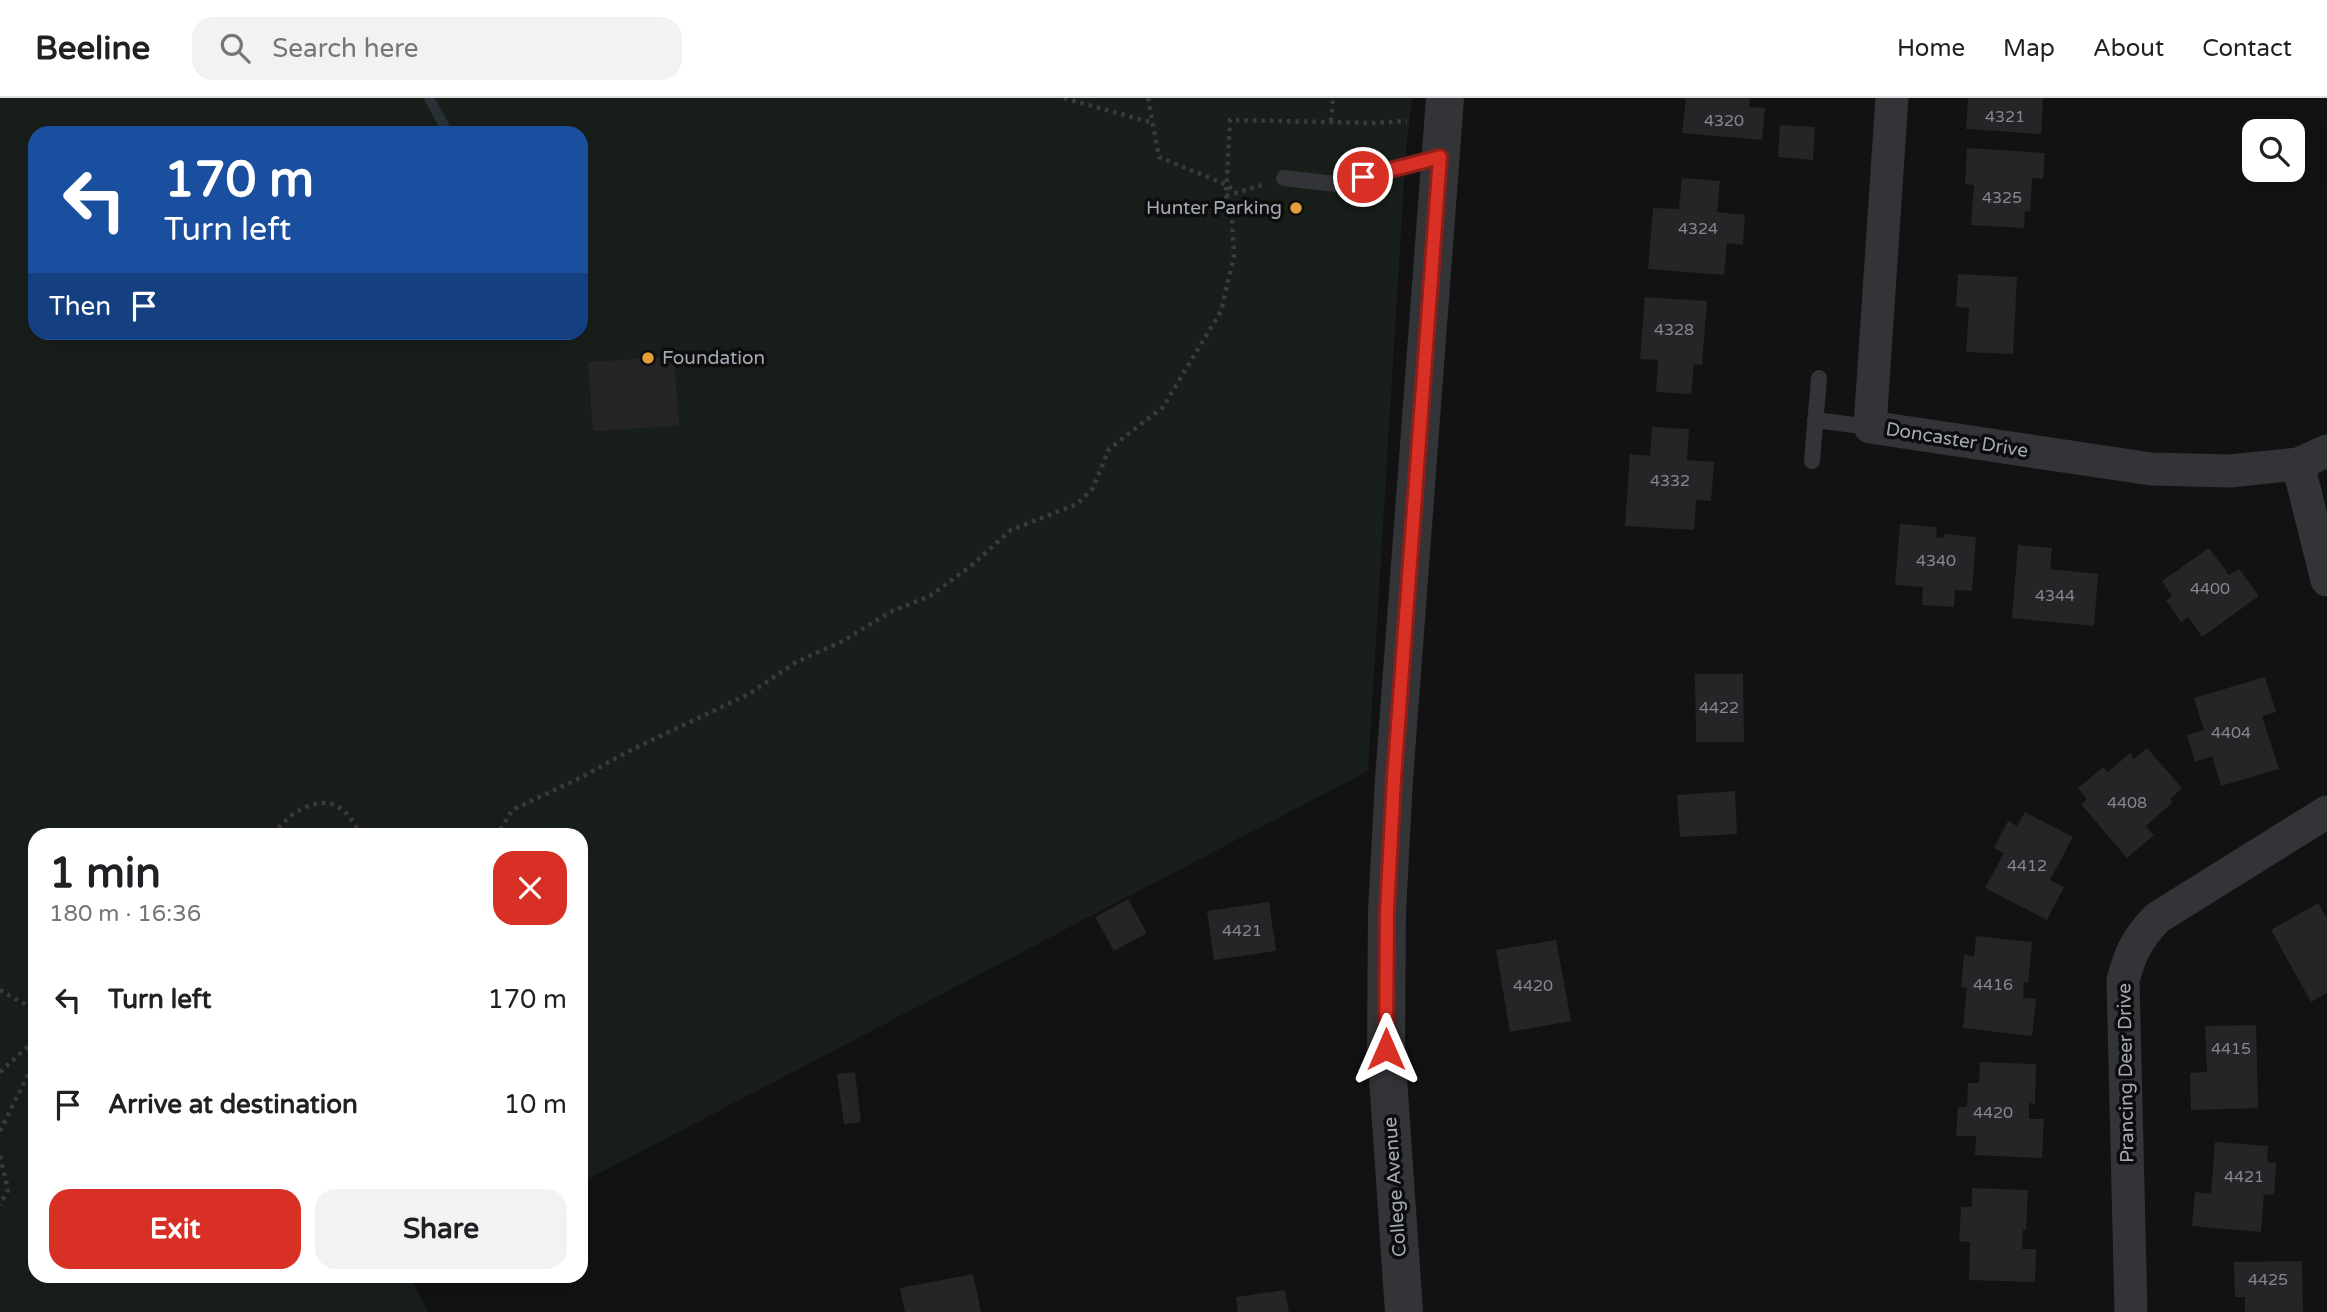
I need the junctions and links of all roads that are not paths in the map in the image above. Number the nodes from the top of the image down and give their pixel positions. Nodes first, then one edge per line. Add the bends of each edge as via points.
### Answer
1 (1892, 98) edge
2 (1444, 108) edge
3 (1440, 157) junction
4 (1284, 178) road end
5 (1819, 378) dead end
6 (1815, 420) junction
7 (1870, 427) junction
8 (2313, 458) edge
9 (1812, 461) dead end
10 (2327, 580) edge
11 (2327, 812) edge
12 (1404, 1312) edge
13 (2131, 1312) edge

1 - 7 street, Doncaster Drive
2 - 3 street, College Avenue
3 - 4 lane via 1336,184
3 - 12 street, College Avenue via 1387,912 1386,1049
5 - 6 lane
6 - 7 lane
6 - 9 lane
7 - 8 street, Doncaster Drive via 2151,469 2230,471
8 - 10 street
11 - 13 street, Prancing Deer Drive via 2157,918 2129,957 2123,981

